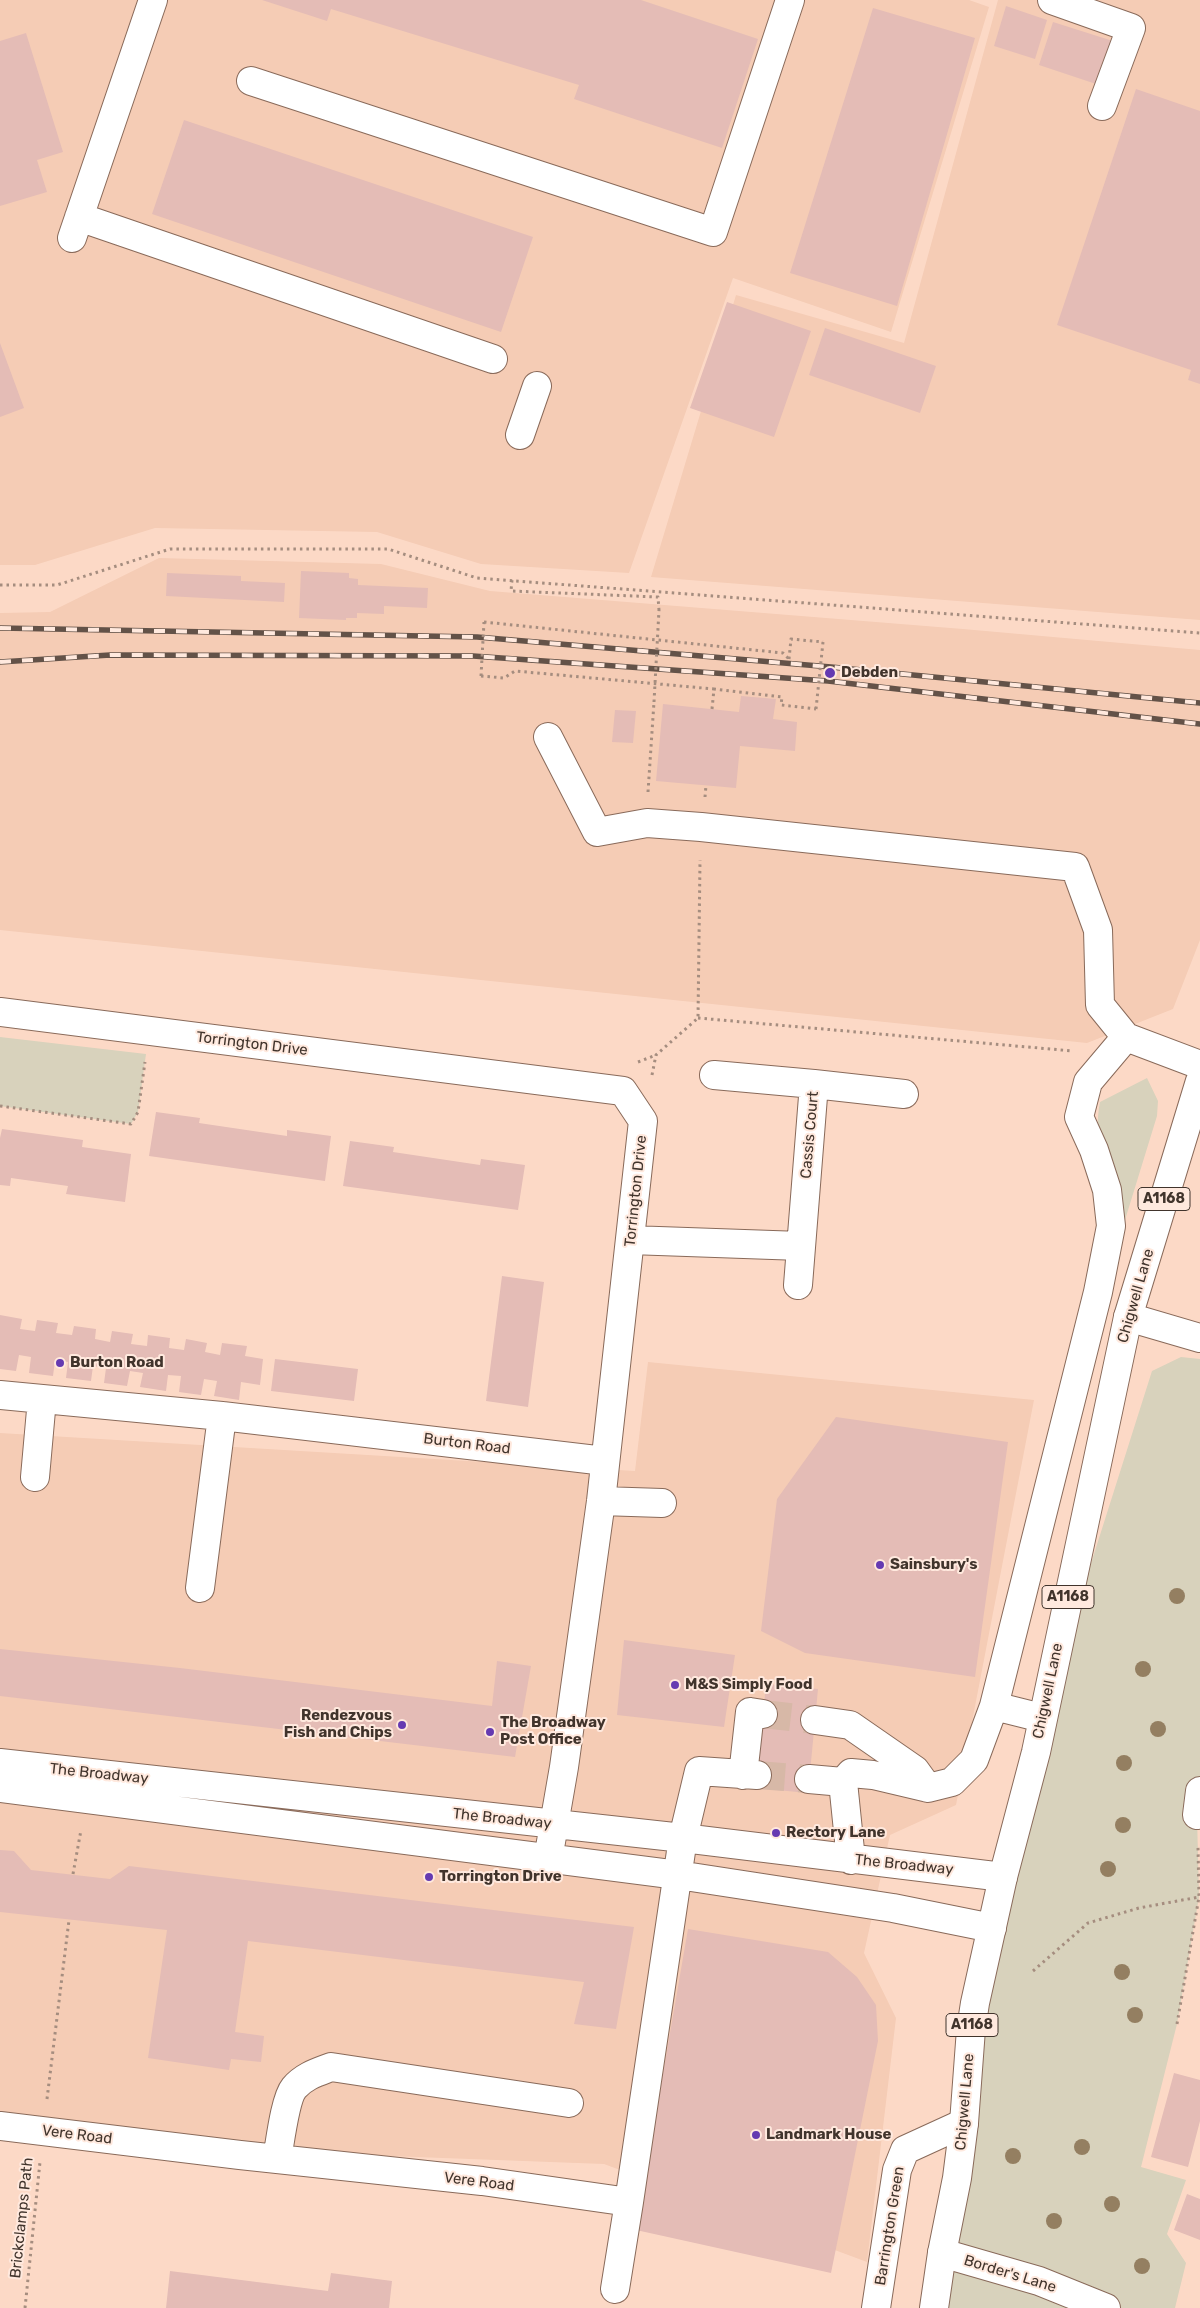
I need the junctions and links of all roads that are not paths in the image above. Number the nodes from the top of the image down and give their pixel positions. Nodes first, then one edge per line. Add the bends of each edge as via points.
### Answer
1 (154, 0) edge
2 (790, 0) edge
3 (1052, 0) edge
4 (251, 81) dead end
5 (1102, 106) dead end
6 (492, 359) dead end
7 (537, 386) dead end
8 (520, 434) dead end
9 (548, 737) dead end
10 (0, 1012) edge
11 (1126, 1037) junction
12 (1200, 1065) edge
13 (714, 1075) dead end
14 (1200, 1081) edge
15 (814, 1084) junction
16 (904, 1094) dead end
17 (630, 1240) junction
18 (801, 1246) junction
19 (798, 1284) dead end
20 (1128, 1317) junction
21 (1200, 1338) edge
22 (0, 1395) edge
23 (42, 1399) junction
24 (222, 1416) junction
25 (605, 1461) junction
26 (35, 1478) dead end
27 (601, 1501) junction
28 (662, 1503) dead end
29 (200, 1588) dead end
30 (994, 1706) junction
31 (763, 1714) tunnel mouth
32 (1042, 1718) junction
33 (815, 1720) tunnel mouth
34 (0, 1763) edge
35 (810, 1779) tunnel mouth
36 (843, 1782) junction
37 (0, 1788) edge
38 (928, 1788) junction
39 (553, 1825) junction
40 (684, 1838) junction
41 (548, 1858) junction
42 (851, 1860) junction
43 (678, 1875) junction
44 (1003, 1877) junction
45 (992, 1928) junction
46 (569, 2103) dead end
47 (964, 2123) junction
48 (0, 2126) edge
49 (277, 2159) junction
50 (629, 2202) junction
51 (942, 2253) junction
52 (615, 2289) dead end
53 (877, 2301) edge
54 (934, 2308) edge
55 (1106, 2308) edge

1 - 6 street via 76,228
2 - 4 street via 713,232
3 - 5 street via 1131,28
7 - 8 street
9 - 11 street via 597,832 647,823 701,827 912,856 1075,867 1098,930 1100,1005
10 - 17 street, Torrington Drive via 623,1091 643,1121
11 - 12 street
11 - 30 street via 1088,1082 1079,1117 1107,1190 1112,1226
13 - 15 street
14 - 20 street, Chigwell Lane / A1168
15 - 16 street, Cassis Court
15 - 18 street, Cassis Court
17 - 18 street
17 - 25 street, Torrington Drive
18 - 19 street, Cassis Court
20 - 21 street
20 - 32 street, Chigwell Lane / A1168
22 - 23 street, Burton Road
23 - 24 street, Burton Road
23 - 26 street
24 - 25 street, Burton Road
24 - 29 street
25 - 27 street, Torrington Drive
27 - 28 street
27 - 39 street, Torrington Drive
30 - 32 street
30 - 38 street via 974,1760 952,1782
31 - 40 street via 750,1712 750,1775 699,1771
32 - 44 street, Chigwell Lane / A1168
33 - 38 street via 850,1725 915,1770
34 - 39 street, The Broadway
35 - 36 street
36 - 38 street via 851,1773
36 - 42 street
37 - 41 street, The Broadway
39 - 40 street, The Broadway
39 - 41 street, Torrington Drive
40 - 42 street, The Broadway
40 - 43 street
41 - 43 street, The Broadway
42 - 44 street, The Broadway
43 - 45 street, The Broadway via 893,1908
43 - 50 street
44 - 45 street, Chigwell Lane / A1168
45 - 47 street, Chigwell Lane / A1168 via 971,2029
46 - 49 street via 331,2067 293,2088
47 - 51 street, Chigwell Lane / A1168
47 - 53 street, Barrington Green via 905,2150 897,2170
48 - 49 street, Vere Road
49 - 50 street, Vere Road via 482,2181
50 - 52 street
51 - 54 street, Chigwell Lane / A1168
51 - 55 street, Border's Lane via 1039,2281

